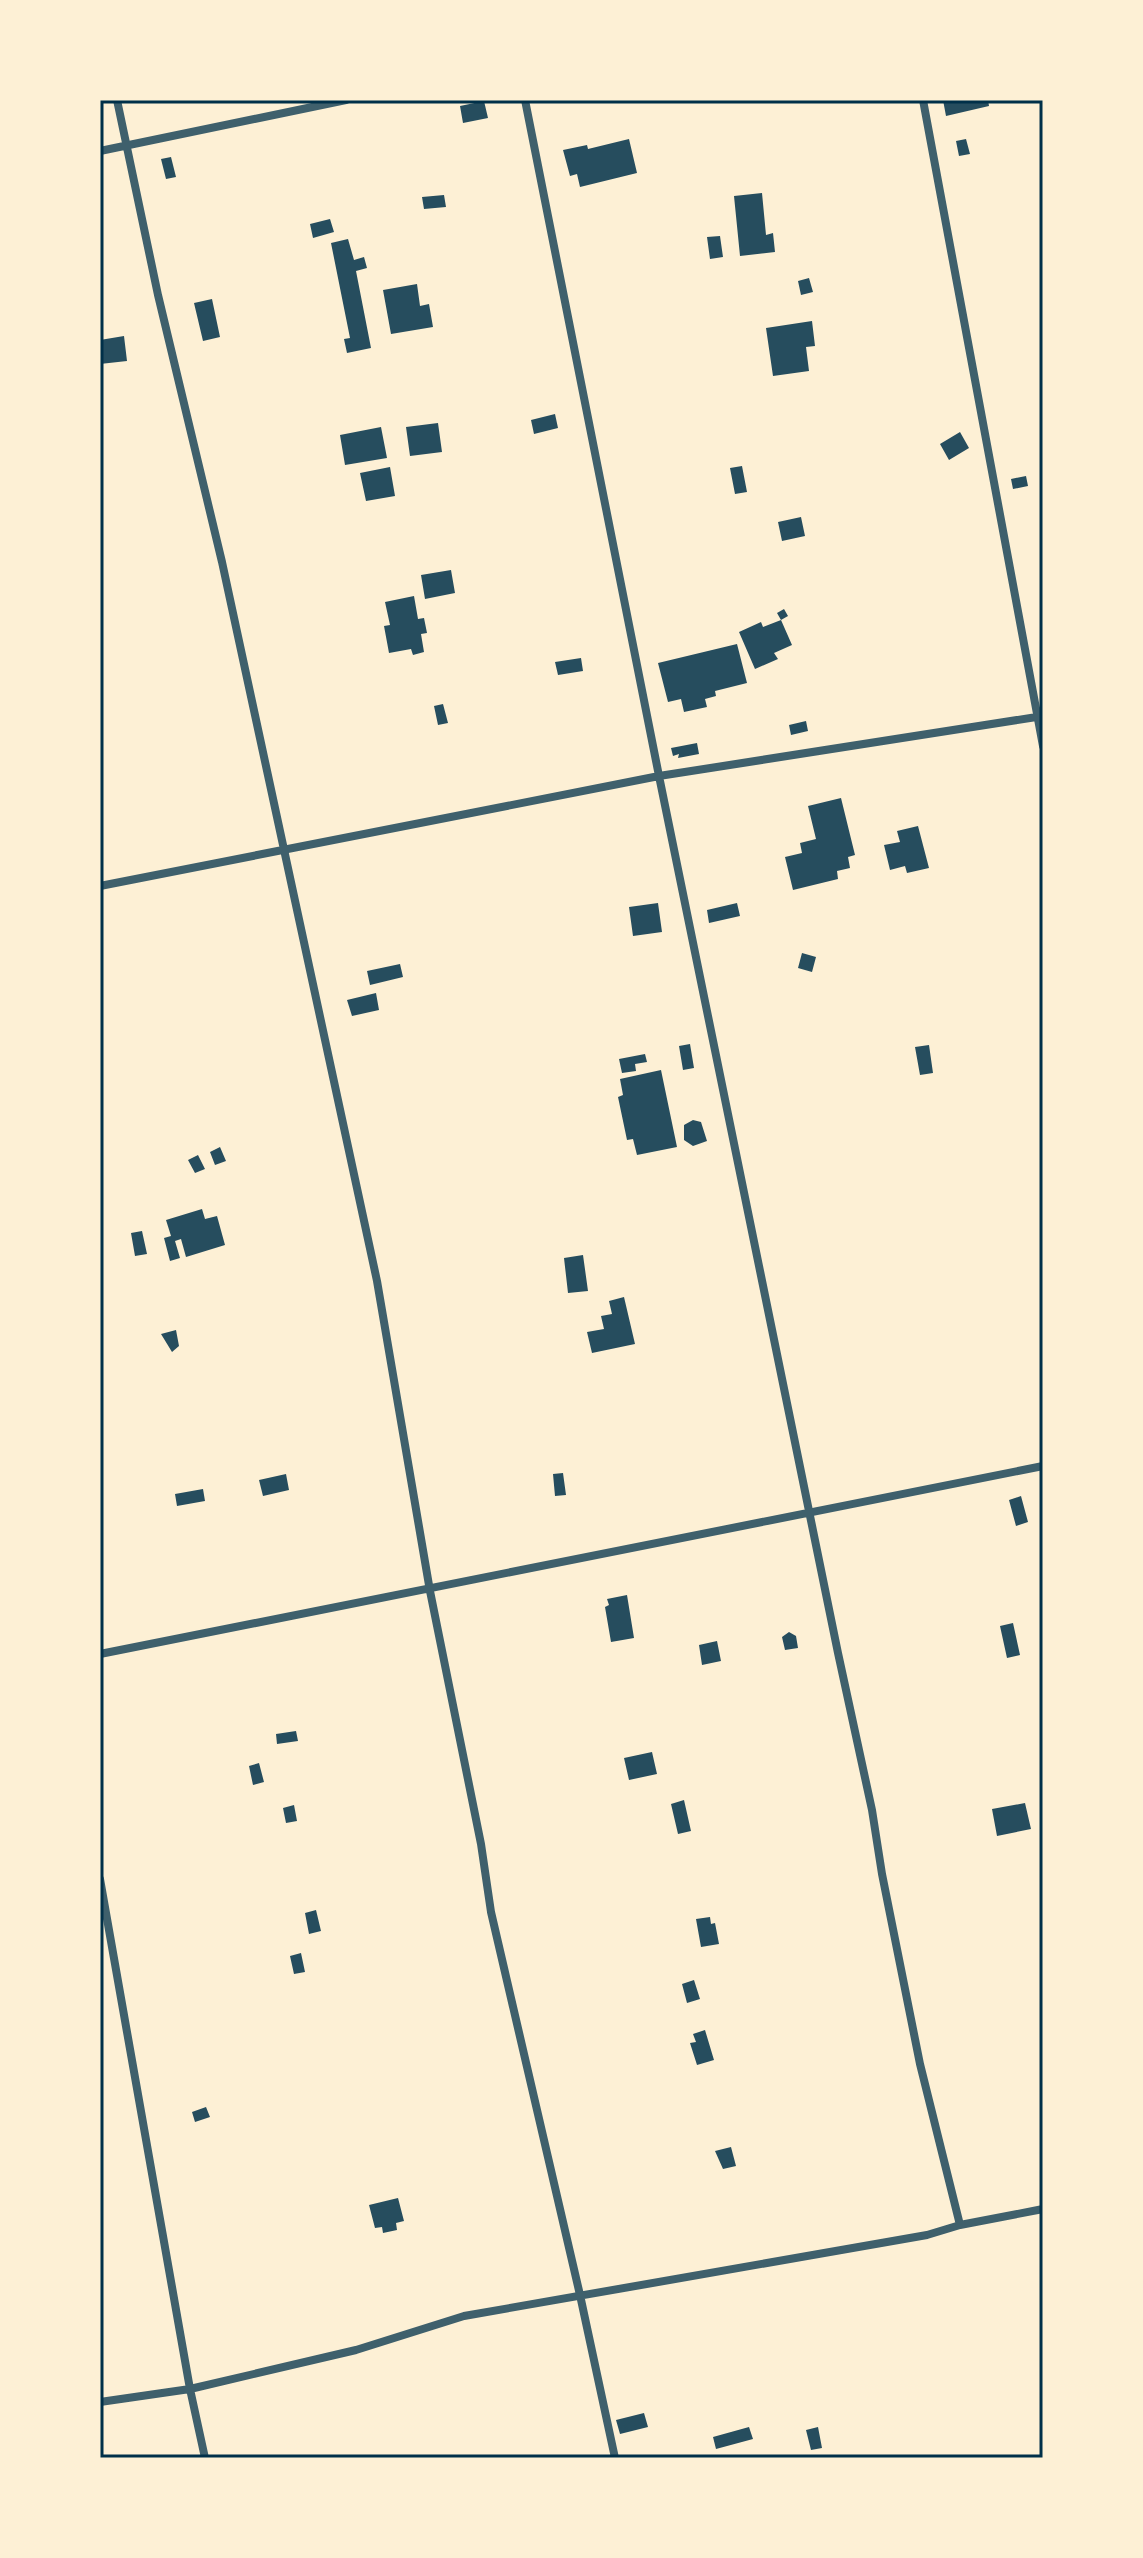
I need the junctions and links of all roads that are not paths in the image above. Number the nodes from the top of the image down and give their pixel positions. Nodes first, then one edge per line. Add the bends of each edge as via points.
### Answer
1 (117, 100) edge
2 (346, 100) edge
3 (525, 100) edge
4 (923, 100) edge
5 (125, 146) junction
6 (100, 151) edge
7 (1040, 717) edge
8 (1043, 746) edge
9 (659, 776) junction
10 (283, 850) junction
11 (100, 886) edge
12 (1043, 1466) edge
13 (809, 1512) junction
14 (429, 1588) junction
15 (100, 1654) edge
16 (100, 1879) edge
17 (100, 1930) edge
18 (111, 1930) junction
19 (1043, 2209) edge
20 (960, 2225) junction
21 (580, 2295) junction
22 (190, 2389) junction
23 (100, 2402) edge
24 (205, 2458) edge
25 (615, 2458) edge

1 - 5 street
2 - 5 street
3 - 9 street
4 - 7 street
5 - 6 street
5 - 10 street
7 - 8 street
7 - 9 street
9 - 10 street
9 - 13 street
10 - 11 street
10 - 14 street via 377,1281
12 - 13 street
13 - 14 street
13 - 20 street via 920,2064
14 - 15 street
14 - 21 street via 491,1912
16 - 18 street
17 - 18 street
18 - 22 street
19 - 20 street
20 - 21 street
21 - 22 street via 464,2316 356,2350
21 - 25 street
22 - 23 street
22 - 24 street

